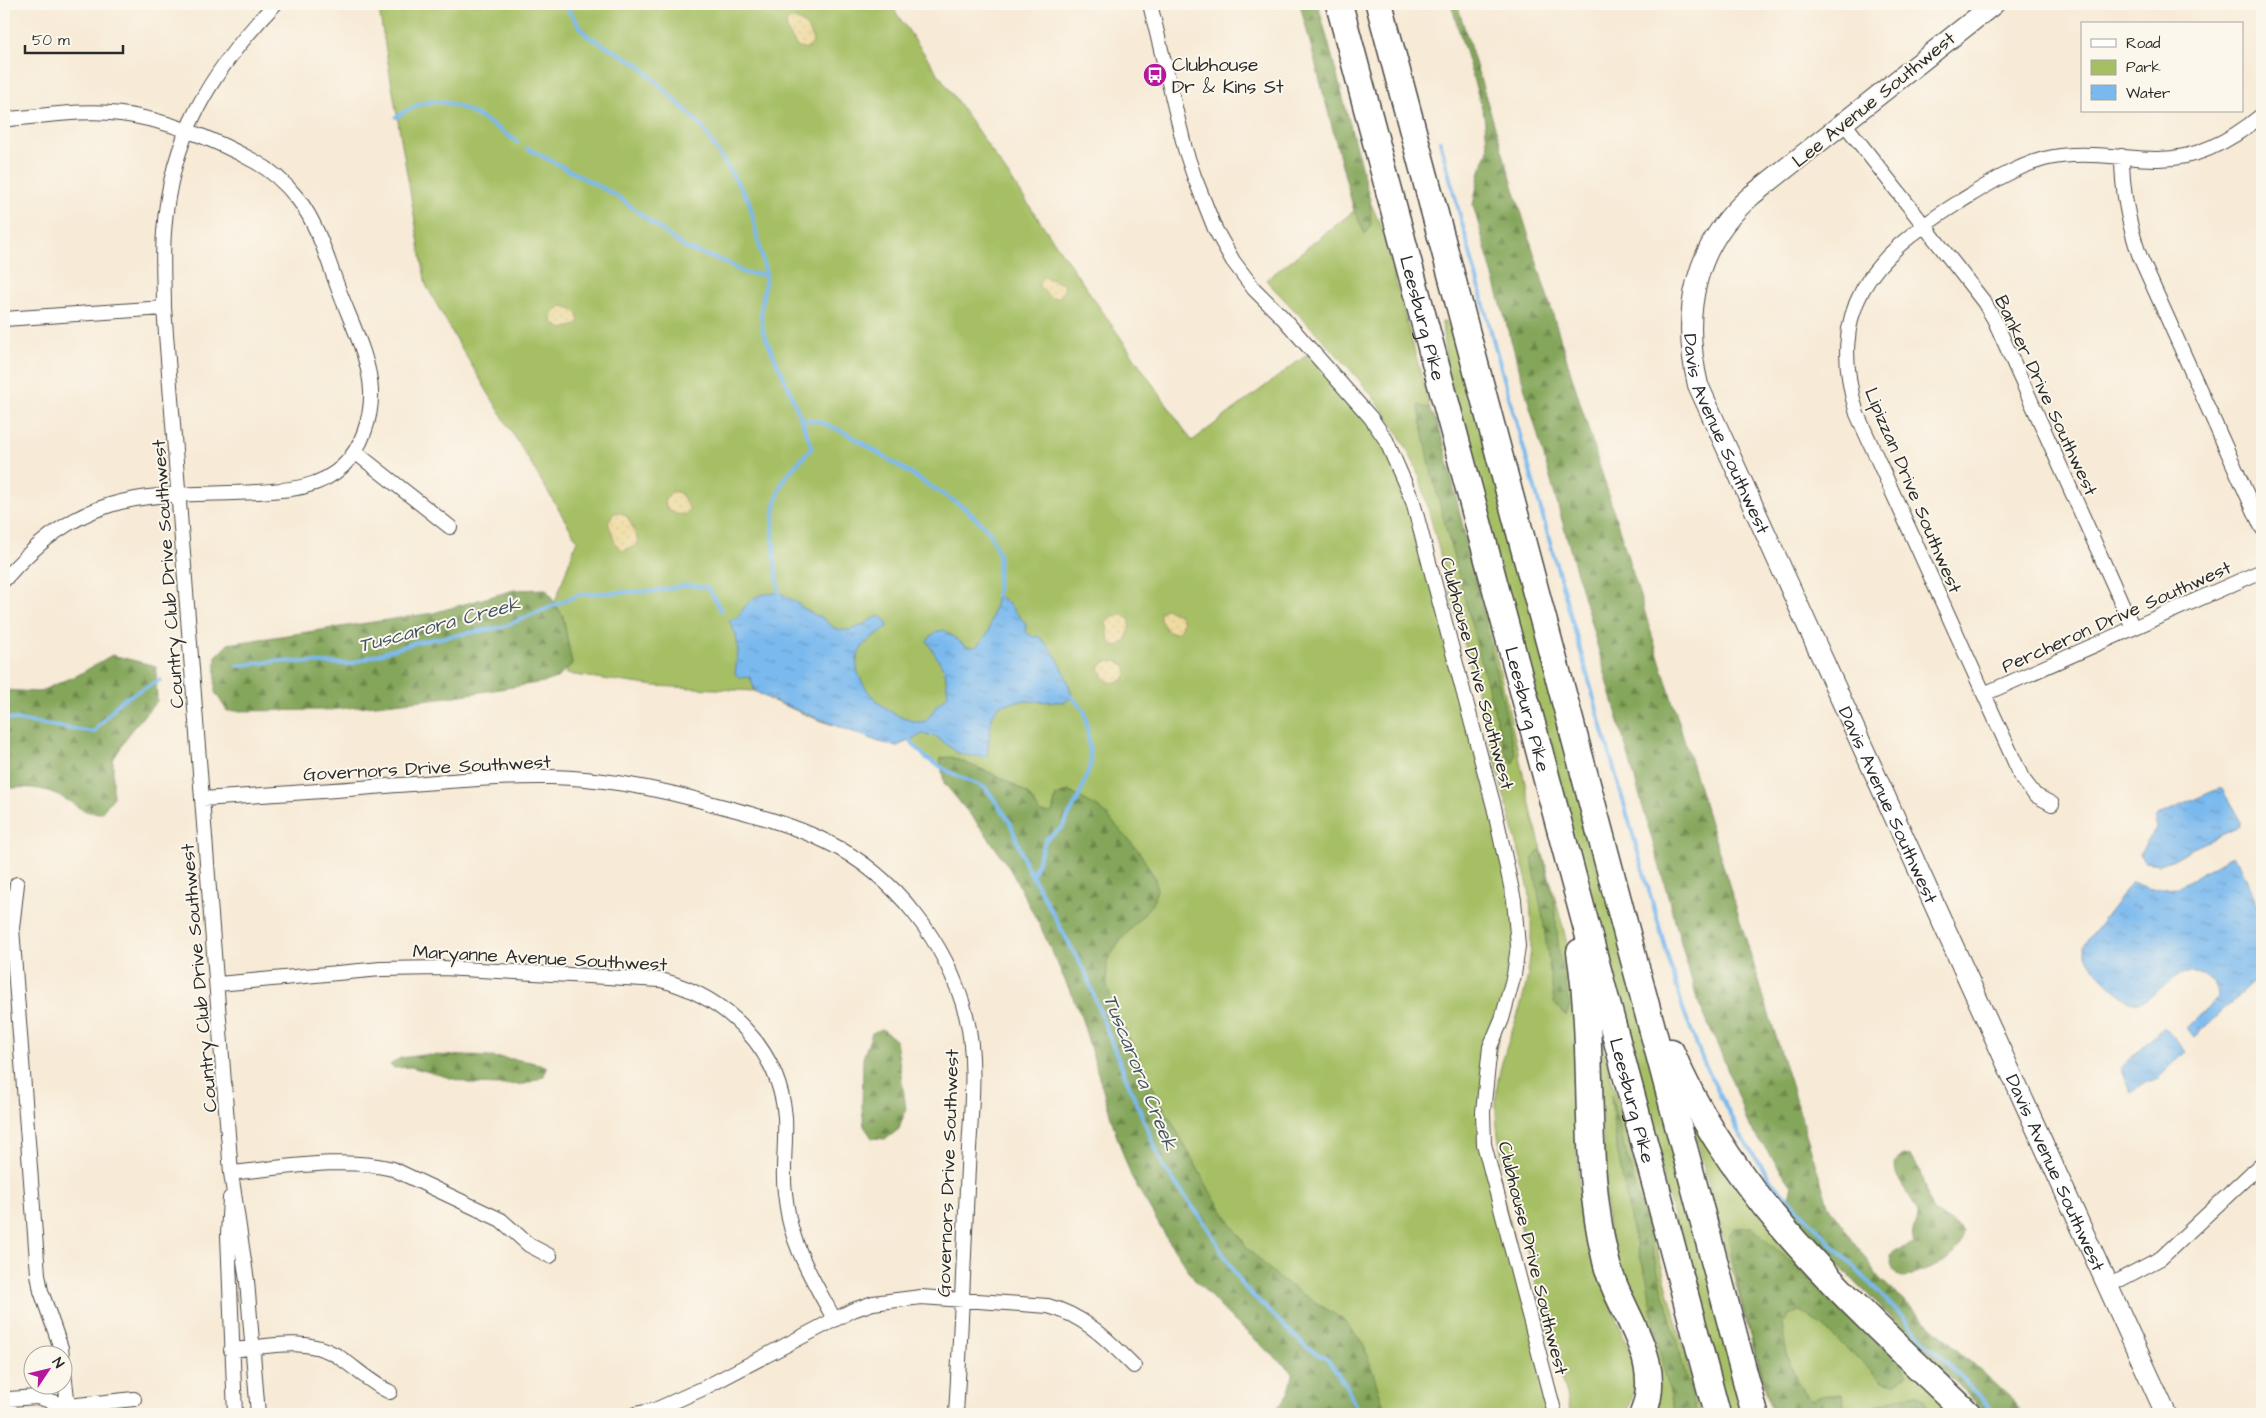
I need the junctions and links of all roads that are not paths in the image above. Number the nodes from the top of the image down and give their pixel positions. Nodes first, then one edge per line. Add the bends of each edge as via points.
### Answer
1 (275, 4) edge
2 (1150, 4) edge
3 (1339, 4) edge
4 (1379, 4) edge
5 (1994, 4) edge
6 (2262, 115) edge
7 (9, 119) dead end
8 (1844, 123) junction
9 (186, 131) junction
10 (2122, 156) junction
11 (1752, 195) joint
12 (1924, 224) junction
13 (164, 308) junction
14 (4, 319) edge
15 (355, 452) junction
16 (179, 496) junction
17 (450, 528) dead end
18 (2262, 528) edge
19 (2262, 571) edge
20 (4, 580) edge
21 (2133, 628) junction
22 (1984, 694) junction
23 (202, 800) junction
24 (2052, 804) dead end
25 (1560, 822) junction
26 (16, 884) dead end
27 (1633, 961) junction
28 (218, 984) junction
29 (2262, 1163) edge
30 (231, 1172) junction
31 (550, 1256) dead end
32 (2108, 1286) junction
33 (962, 1301) junction
34 (834, 1319) junction
35 (253, 1348) junction
36 (232, 1350) junction
37 (1134, 1366) dead end
38 (390, 1392) dead end
39 (134, 1399) dead end
40 (68, 1410) edge
41 (10, 1414) edge
42 (235, 1414) edge
43 (258, 1414) edge
44 (635, 1414) edge
45 (956, 1414) edge
46 (1555, 1414) edge
47 (1644, 1414) edge
48 (1717, 1414) edge
49 (1755, 1414) edge
50 (1968, 1414) edge
51 (2166, 1414) edge

1 - 9 street, Country Club Drive Southwest via 218,71
2 - 46 street, Clubhouse Drive Southwest via 1185,149 1215,229 1254,289 1371,418 1386,440 1413,502 1494,807 1514,900 1518,946 1502,1019 1490,1047 1483,1112 1484,1144
3 - 25 highway, Leesburg Pike
4 - 27 highway, Leesburg Pike
5 - 8 street, Lee Avenue Southwest
6 - 10 street, Lipizzan Drive Southwest via 2218,146 2190,155 2158,159
7 - 9 street via 120,113 158,120
8 - 11 street, Lee Avenue Southwest
8 - 12 street, Banker Drive Southwest
9 - 13 street, Country Club Drive Southwest via 174,169 164,231
9 - 15 street via 255,162 285,185 308,214 368,370 370,408
10 - 12 street, Lipizzan Drive Southwest via 2068,155 2042,160 1992,182
10 - 18 street via 2124,202 2140,257
11 - 32 street, Davis Avenue Southwest via 1723,224 1708,250 1699,275 1690,318 1690,340 1698,385
12 - 21 street, Banker Drive Southwest via 1994,319
12 - 22 street, Lipizzan Drive Southwest via 1887,256 1857,299 1846,347 1849,388 1861,423
13 - 14 street
13 - 16 street, Country Club Drive Southwest
15 - 16 street via 331,476 300,488
15 - 17 street
16 - 20 street via 110,505 83,516 36,546
16 - 23 street, Country Club Drive Southwest
19 - 21 street, Percheron Drive Southwest
21 - 22 street, Percheron Drive Southwest
22 - 24 street, Lipizzan Drive Southwest via 2022,778 2035,795
23 - 28 street, Country Club Drive Southwest
23 - 33 street, Governors Drive Southwest via 480,778 553,777 608,782 680,795 809,833 851,855 879,877 927,930 944,958 967,1018 972,1089
25 - 47 highway via 1583,971 1596,1214 1609,1274 1650,1372
25 - 48 highway, Leesburg Pike
26 - 40 street via 12,928 38,1274 61,1348
27 - 49 highway, Leesburg Pike
27 - 50 highway via 1687,1089 1744,1180 1823,1273
28 - 30 street, Country Club Drive Southwest
28 - 34 street, Maryanne Avenue Southwest via 381,969 443,968 661,980 685,986 706,997 743,1024 757,1042 779,1087 785,1116 784,1172 790,1220 799,1252
29 - 32 street via 2161,1258
30 - 31 street via 354,1163 394,1169 497,1218 529,1245
30 - 35 street, Country Club Drive Southwest
30 - 36 street, Country Club Drive Southwest via 228,1234
32 - 51 street, Davis Avenue Southwest
33 - 34 street via 899,1299 873,1303
33 - 37 street via 1059,1308 1085,1322
33 - 45 street, Governors Drive Southwest
34 - 44 street via 702,1389 655,1410
35 - 36 street
35 - 38 street via 297,1343 325,1349
35 - 43 street, Country Club Drive Southwest
36 - 42 street, Country Club Drive Southwest
39 - 40 street
40 - 41 street via 37,1396 9,1399

